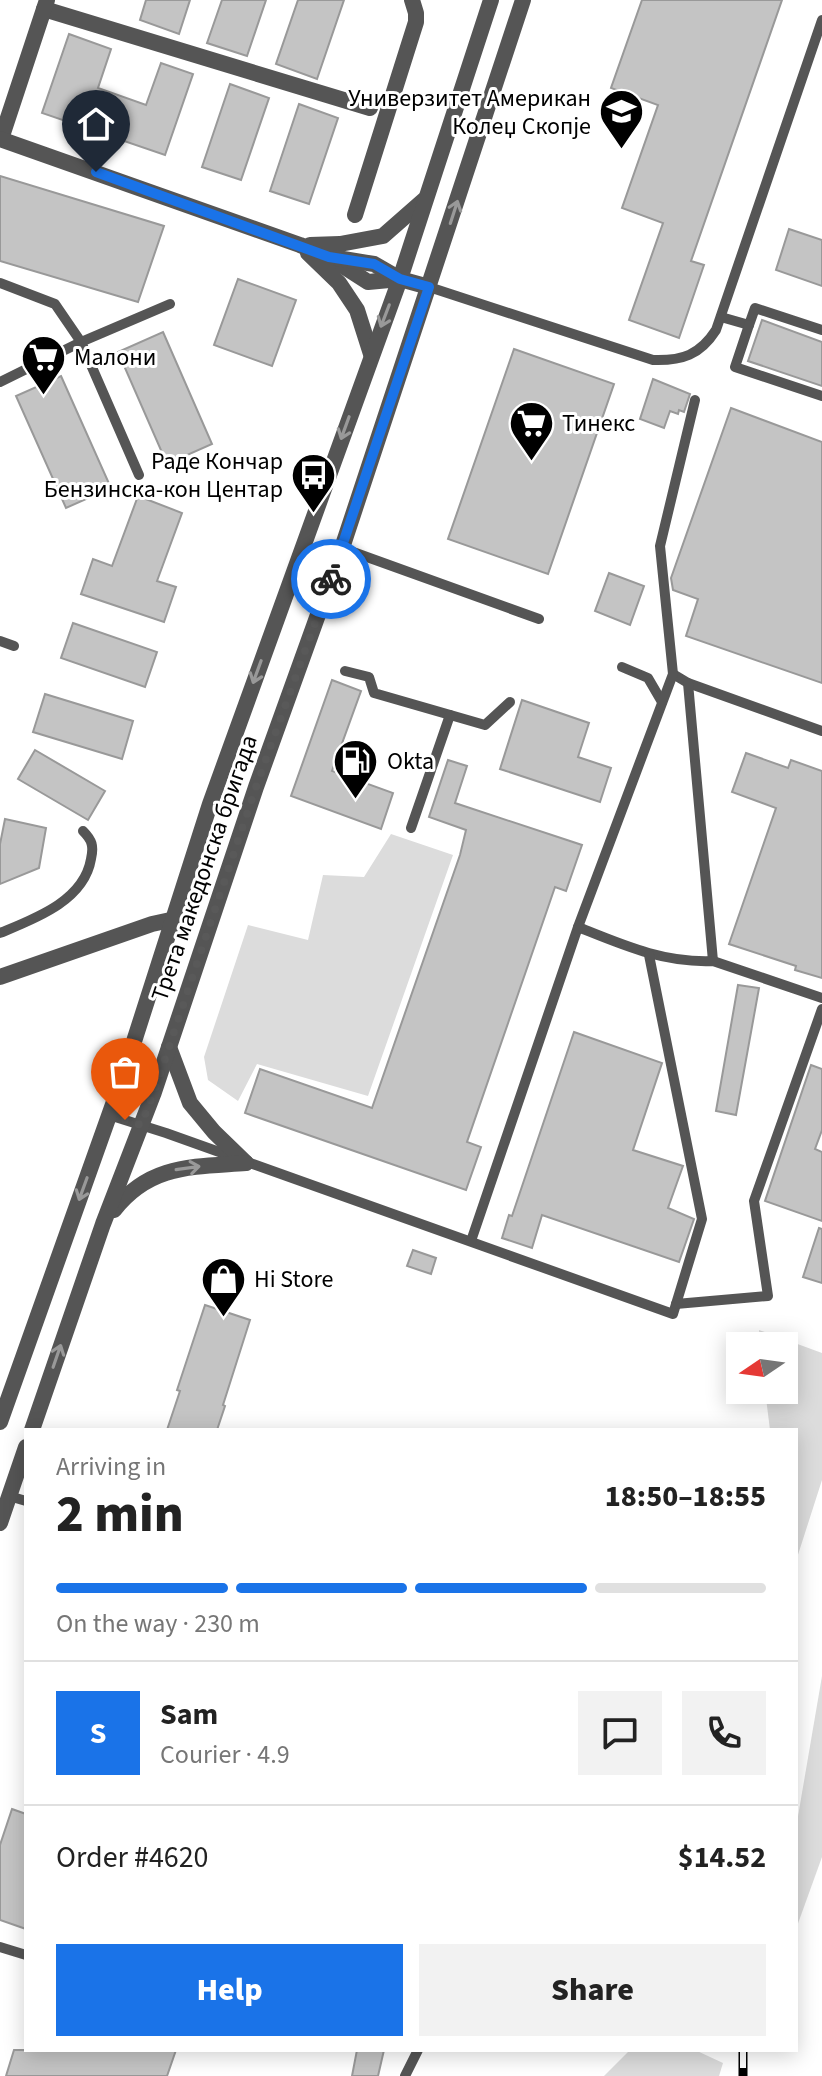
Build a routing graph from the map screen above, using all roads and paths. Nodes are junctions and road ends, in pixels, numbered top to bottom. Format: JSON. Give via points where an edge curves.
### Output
{"nodes":[{"id":1,"x":412,"y":0,"type":"edge"},
{"id":2,"x":491,"y":0,"type":"edge"},
{"id":3,"x":523,"y":0,"type":"edge"},
{"id":4,"x":46,"y":4,"type":"edge"},
{"id":5,"x":822,"y":20,"type":"edge"},
{"id":6,"x":370,"y":108,"type":"dead end"},
{"id":7,"x":0,"y":139,"type":"edge"},
{"id":8,"x":428,"y":196,"type":"junction"},
{"id":9,"x":355,"y":215,"type":"dead end"},
{"id":10,"x":300,"y":245,"type":"junction"},
{"id":11,"x":400,"y":279,"type":"junction"},
{"id":12,"x":0,"y":283,"type":"edge"},
{"id":13,"x":429,"y":287,"type":"junction"},
{"id":14,"x":170,"y":304,"type":"dead end"},
{"id":15,"x":721,"y":317,"type":"junction"},
{"id":16,"x":749,"y":325,"type":"junction"},
{"id":17,"x":822,"y":330,"type":"edge"},
{"id":18,"x":81,"y":342,"type":"junction"},
{"id":19,"x":371,"y":354,"type":"junction"},
{"id":20,"x":0,"y":382,"type":"edge"},
{"id":21,"x":822,"y":396,"type":"edge"},
{"id":22,"x":695,"y":400,"type":"dead end"},
{"id":23,"x":139,"y":475,"type":"dead end"},
{"id":24,"x":342,"y":548,"type":"junction"},
{"id":25,"x":539,"y":619,"type":"dead end"},
{"id":26,"x":0,"y":641,"type":"edge"},
{"id":27,"x":14,"y":646,"type":"dead end"},
{"id":28,"x":622,"y":667,"type":"dead end"},
{"id":29,"x":345,"y":671,"type":"dead end"},
{"id":30,"x":673,"y":674,"type":"junction"},
{"id":31,"x":688,"y":683,"type":"junction"},
{"id":32,"x":510,"y":702,"type":"dead end"},
{"id":33,"x":662,"y":702,"type":"junction"},
{"id":34,"x":450,"y":715,"type":"junction"},
{"id":35,"x":822,"y":731,"type":"edge"},
{"id":36,"x":411,"y":828,"type":"dead end"},
{"id":37,"x":83,"y":831,"type":"dead end"},
{"id":38,"x":175,"y":919,"type":"junction"},
{"id":39,"x":578,"y":927,"type":"junction"},
{"id":40,"x":0,"y":933,"type":"edge"},
{"id":41,"x":649,"y":955,"type":"junction"},
{"id":42,"x":713,"y":961,"type":"junction"},
{"id":43,"x":1,"y":974,"type":"edge"},
{"id":44,"x":822,"y":998,"type":"edge"},
{"id":45,"x":822,"y":1009,"type":"edge"},
{"id":46,"x":169,"y":1047,"type":"junction"},
{"id":47,"x":109,"y":1115,"type":"junction"},
{"id":48,"x":141,"y":1125,"type":"junction"},
{"id":49,"x":246,"y":1163,"type":"junction"},
{"id":50,"x":103,"y":1224,"type":"junction"},
{"id":51,"x":471,"y":1241,"type":"junction"},
{"id":52,"x":676,"y":1304,"type":"junction"},
{"id":53,"x":0,"y":1422,"type":"edge"},
{"id":54,"x":33,"y":1428,"type":"edge"},
{"id":55,"x":24,"y":1453,"type":"edge"},
{"id":56,"x":9,"y":1496,"type":"junction"},
{"id":57,"x":24,"y":1500,"type":"edge"},
{"id":58,"x":0,"y":1523,"type":"edge"},
{"id":59,"x":0,"y":1947,"type":"edge"},
{"id":60,"x":24,"y":1954,"type":"edge"},
{"id":61,"x":417,"y":2052,"type":"edge"},
{"id":62,"x":405,"y":2076,"type":"edge"}],
"edges":[{"from":1,"to":9,"type":"street","via":[[416,22]]},
{"from":2,"to":8,"type":"street","name":"Трета македонска бригада"},
{"from":13,"to":3,"type":"street","name":"Трета македонска бригада","one_way":true},
{"from":4,"to":6,"type":"street"},
{"from":4,"to":7,"type":"street"},
{"from":5,"to":15,"type":"lane"},
{"from":7,"to":10,"type":"street"},
{"from":8,"to":10,"type":"street","via":[[383,236]]},
{"from":8,"to":11,"type":"street","name":"Трета македонска бригада"},
{"from":10,"to":11,"type":"street","via":[[329,257],[374,264]]},
{"from":10,"to":19,"type":"street","via":[[339,283],[357,310]]},
{"from":11,"to":13,"type":"street"},
{"from":11,"to":19,"type":"street","name":"Трета македонска бригада","one_way":true},
{"from":12,"to":18,"type":"lane","via":[[55,304]]},
{"from":13,"to":15,"type":"lane","via":[[653,360],[672,361],[698,351]]},
{"from":13,"to":24,"type":"street","name":"Трета македонска бригада"},
{"from":14,"to":18,"type":"lane"},
{"from":15,"to":16,"type":"lane"},
{"from":16,"to":17,"type":"lane","via":[[755,308]]},
{"from":16,"to":21,"type":"lane","via":[[735,367]]},
{"from":18,"to":20,"type":"lane"},
{"from":18,"to":23,"type":"lane"},
{"from":19,"to":38,"type":"street","name":"Трета македонска бригада","one_way":true,"via":[[210,804]]},
{"from":22,"to":30,"type":"lane","via":[[660,546]]},
{"from":24,"to":25,"type":"lane"},
{"from":24,"to":46,"type":"street","name":"Трета македонска бригада"},
{"from":26,"to":27,"type":"lane"},
{"from":28,"to":33,"type":"lane","via":[[648,678]]},
{"from":29,"to":34,"type":"lane","via":[[369,677],[374,693]]},
{"from":30,"to":31,"type":"lane"},
{"from":30,"to":33,"type":"lane"},
{"from":31,"to":35,"type":"lane"},
{"from":31,"to":42,"type":"lane"},
{"from":32,"to":34,"type":"lane","via":[[485,725]]},
{"from":33,"to":39,"type":"lane"},
{"from":34,"to":36,"type":"lane"},
{"from":37,"to":40,"type":"lane","via":[[92,840],[93,851],[81,883],[66,900]]},
{"from":38,"to":43,"type":"street"},
{"from":38,"to":47,"type":"street","name":"Трета македонска бригада"},
{"from":39,"to":41,"type":"lane"},
{"from":39,"to":51,"type":"lane"},
{"from":41,"to":42,"type":"lane"},
{"from":41,"to":52,"type":"lane","via":[[702,1219]]},
{"from":42,"to":44,"type":"lane"},
{"from":45,"to":52,"type":"lane","via":[[754,1201],[768,1296]]},
{"from":46,"to":48,"type":"street","name":"Трета македонска бригада"},
{"from":46,"to":49,"type":"street","via":[[190,1103]]},
{"from":47,"to":48,"type":"lane"},
{"from":47,"to":53,"type":"street","name":"Трета македонска бригада","one_way":true},
{"from":48,"to":49,"type":"lane"},
{"from":48,"to":50,"type":"street","name":"Трета македонска бригада"},
{"from":50,"to":49,"type":"street","one_way":true,"via":[[152,1177]]},
{"from":49,"to":51,"type":"lane"},
{"from":54,"to":50,"type":"street","name":"Трета македонска бригада","one_way":true},
{"from":51,"to":52,"type":"lane","via":[[673,1314]]},
{"from":55,"to":56,"type":"street"},
{"from":56,"to":57,"type":"lane"},
{"from":56,"to":58,"type":"street"},
{"from":59,"to":60,"type":"lane"},
{"from":61,"to":62,"type":"lane"}]}
